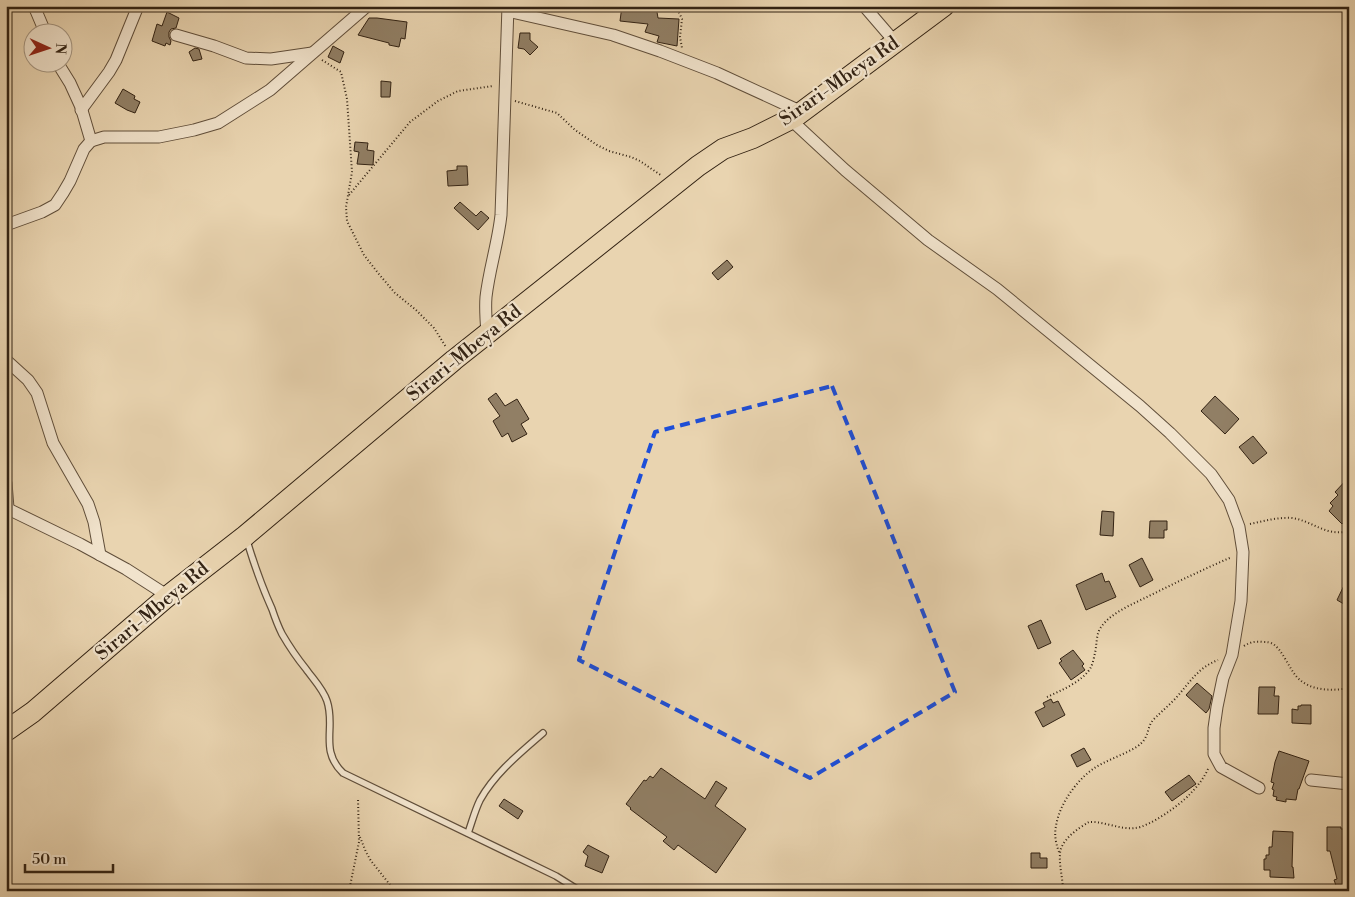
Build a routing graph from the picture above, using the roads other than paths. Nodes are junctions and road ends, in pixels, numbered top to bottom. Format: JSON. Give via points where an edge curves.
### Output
{"nodes":[{"id":1,"x":34,"y":6,"type":"edge"},
{"id":2,"x":138,"y":6,"type":"edge"},
{"id":3,"x":367,"y":6,"type":"edge"},
{"id":4,"x":864,"y":6,"type":"edge"},
{"id":5,"x":944,"y":6,"type":"edge"},
{"id":6,"x":508,"y":8,"type":"edge"},
{"id":7,"x":41,"y":22,"type":"edge"},
{"id":8,"x":176,"y":35,"type":"dead end"},
{"id":9,"x":895,"y":42,"type":"junction"},
{"id":10,"x":312,"y":53,"type":"junction"},
{"id":11,"x":63,"y":72,"type":"edge"},
{"id":12,"x":82,"y":110,"type":"junction"},
{"id":13,"x":796,"y":116,"type":"junction"},
{"id":14,"x":91,"y":141,"type":"junction"},
{"id":15,"x":6,"y":225,"type":"edge"},
{"id":16,"x":487,"y":333,"type":"junction"},
{"id":17,"x":6,"y":360,"type":"edge"},
{"id":18,"x":6,"y":483,"type":"edge"},
{"id":19,"x":7,"y":508,"type":"edge"},
{"id":20,"x":245,"y":536,"type":"junction"},
{"id":21,"x":100,"y":555,"type":"junction"},
{"id":22,"x":168,"y":596,"type":"junction"},
{"id":23,"x":6,"y":731,"type":"edge"},
{"id":24,"x":543,"y":733,"type":"dead end"},
{"id":25,"x":1310,"y":780,"type":"dead end"},
{"id":26,"x":1349,"y":784,"type":"edge"},
{"id":27,"x":1259,"y":788,"type":"dead end"},
{"id":28,"x":468,"y":833,"type":"junction"},
{"id":29,"x":6,"y":888,"type":"edge"},
{"id":30,"x":22,"y":891,"type":"edge"},
{"id":31,"x":580,"y":891,"type":"edge"}],
"edges":[{"from":1,"to":7,"type":"street"},
{"from":2,"to":12,"type":"street","via":[[116,60]]},
{"from":3,"to":10,"type":"street"},
{"from":4,"to":9,"type":"street"},
{"from":5,"to":9,"type":"highway","name":"Sirari-Mbeya Rd"},
{"from":6,"to":13,"type":"street","via":[[613,35],[718,73]]},
{"from":6,"to":16,"type":"street","via":[[501,215],[486,297]]},
{"from":8,"to":10,"type":"street","via":[[246,58],[271,59]]},
{"from":9,"to":13,"type":"highway","name":"Sirari-Mbeya Rd"},
{"from":10,"to":14,"type":"street","via":[[270,90],[218,122],[159,137],[104,137]]},
{"from":11,"to":12,"type":"street"},
{"from":12,"to":14,"type":"street"},
{"from":13,"to":16,"type":"highway","name":"Sirari-Mbeya Rd","via":[[723,149],[698,166]]},
{"from":13,"to":27,"type":"street","via":[[845,170],[928,240],[997,289],[1140,406],[1211,474],[1229,500],[1244,552],[1241,601],[1232,655],[1217,706],[1215,756],[1221,767]]},
{"from":14,"to":15,"type":"street","via":[[55,205]]},
{"from":16,"to":20,"type":"highway","name":"Sirari-Mbeya Rd"},
{"from":17,"to":21,"type":"street","via":[[37,393],[53,443],[88,504]]},
{"from":18,"to":19,"type":"street"},
{"from":19,"to":21,"type":"street"},
{"from":20,"to":22,"type":"highway","name":"Sirari-Mbeya Rd"},
{"from":20,"to":28,"type":"lane","via":[[281,633],[327,699],[329,743],[336,766],[343,773]]},
{"from":21,"to":22,"type":"street"},
{"from":22,"to":23,"type":"highway","name":"Sirari-Mbeya Rd"},
{"from":24,"to":28,"type":"lane","via":[[487,788]]},
{"from":25,"to":26,"type":"street"},
{"from":28,"to":31,"type":"lane"},
{"from":29,"to":30,"type":"lane"}]}
